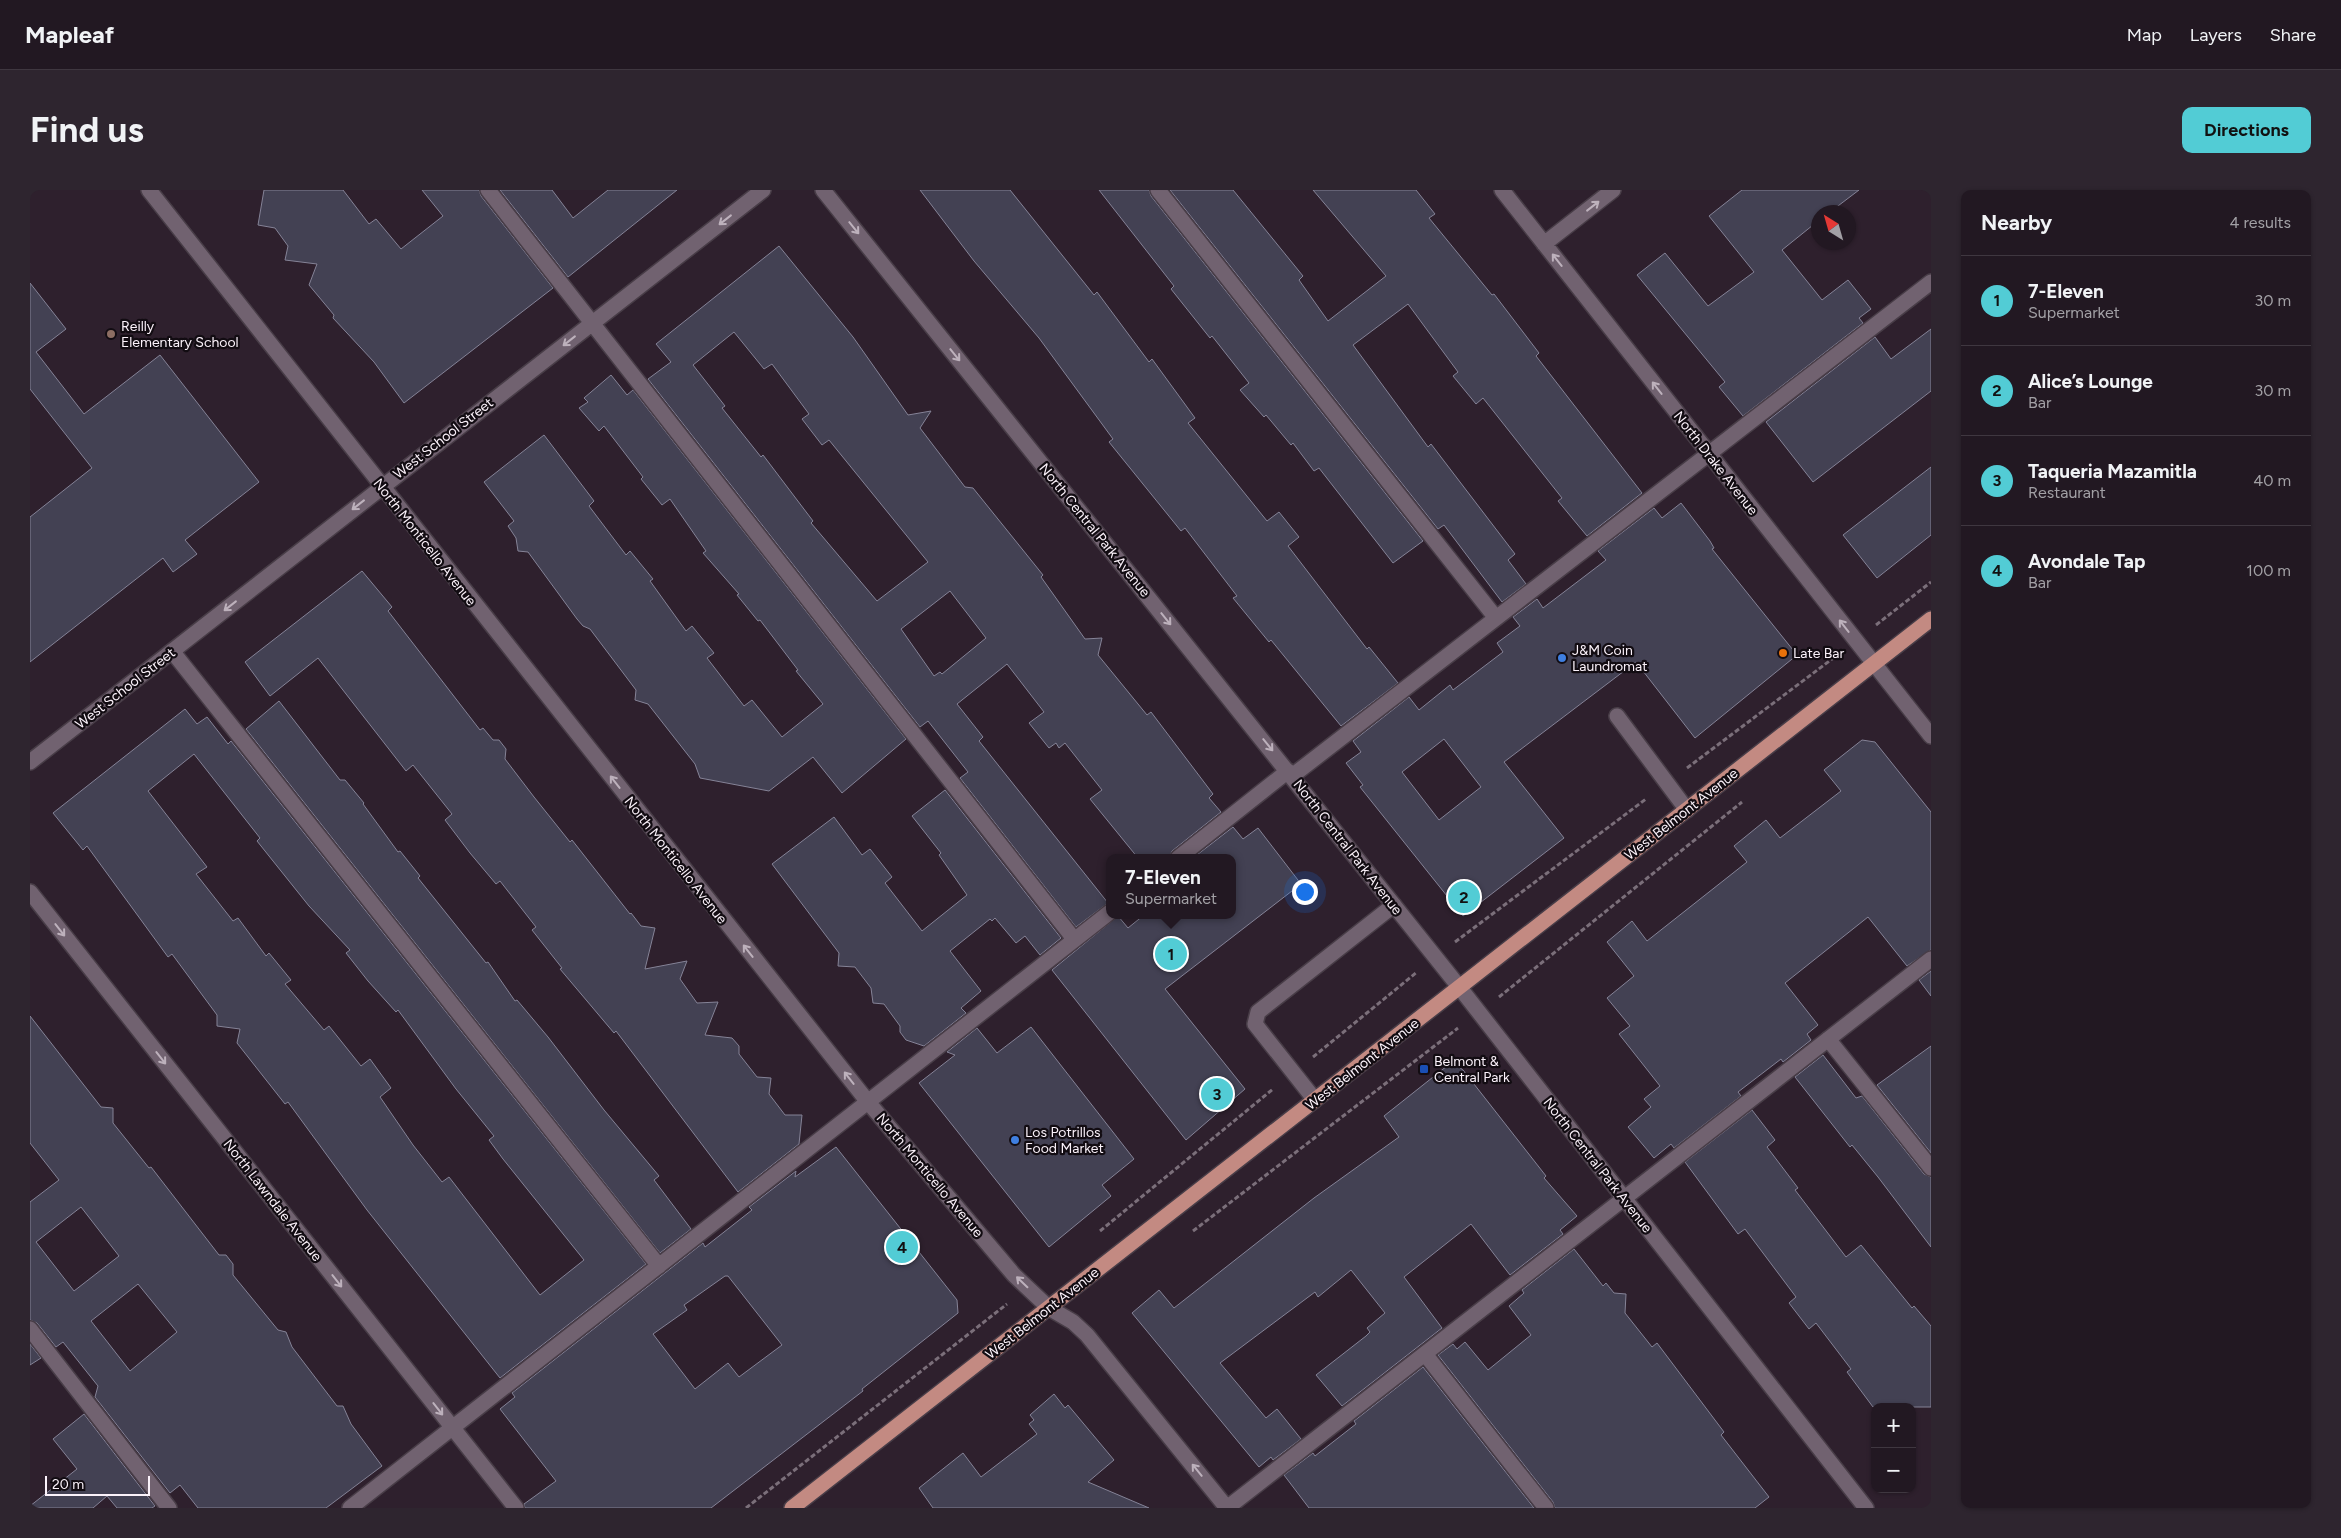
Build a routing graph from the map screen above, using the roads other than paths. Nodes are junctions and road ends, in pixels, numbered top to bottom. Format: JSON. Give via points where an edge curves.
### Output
{"nodes":[{"id":1,"x":149,"y":190,"type":"edge"},
{"id":2,"x":488,"y":190,"type":"edge"},
{"id":3,"x":763,"y":190,"type":"edge"},
{"id":4,"x":823,"y":190,"type":"edge"},
{"id":5,"x":1158,"y":190,"type":"edge"},
{"id":6,"x":1502,"y":190,"type":"edge"},
{"id":7,"x":1613,"y":190,"type":"edge"},
{"id":8,"x":1544,"y":244,"type":"junction"},
{"id":9,"x":1931,"y":282,"type":"edge"},
{"id":10,"x":593,"y":322,"type":"junction"},
{"id":11,"x":1709,"y":453,"type":"junction"},
{"id":12,"x":381,"y":487,"type":"junction"},
{"id":13,"x":1496,"y":618,"type":"junction"},
{"id":14,"x":1931,"y":619,"type":"edge"},
{"id":15,"x":172,"y":650,"type":"junction"},
{"id":16,"x":1874,"y":664,"type":"junction"},
{"id":17,"x":1617,"y":716,"type":"dead end"},
{"id":18,"x":1931,"y":736,"type":"edge"},
{"id":19,"x":30,"y":762,"type":"edge"},
{"id":20,"x":1290,"y":774,"type":"junction"},
{"id":21,"x":1687,"y":810,"type":"junction"},
{"id":22,"x":1183,"y":854,"type":"edge"},
{"id":23,"x":30,"y":892,"type":"edge"},
{"id":24,"x":1394,"y":906,"type":"junction"},
{"id":25,"x":1106,"y":915,"type":"edge"},
{"id":26,"x":1074,"y":940,"type":"junction"},
{"id":27,"x":1931,"y":959,"type":"edge"},
{"id":28,"x":1460,"y":988,"type":"junction"},
{"id":29,"x":1828,"y":1039,"type":"junction"},
{"id":30,"x":1315,"y":1100,"type":"junction"},
{"id":31,"x":868,"y":1102,"type":"junction"},
{"id":32,"x":1931,"y":1168,"type":"edge"},
{"id":33,"x":1624,"y":1198,"type":"junction"},
{"id":34,"x":659,"y":1266,"type":"junction"},
{"id":35,"x":1049,"y":1308,"type":"junction"},
{"id":36,"x":30,"y":1329,"type":"edge"},
{"id":37,"x":1425,"y":1354,"type":"junction"},
{"id":38,"x":452,"y":1428,"type":"junction"},
{"id":39,"x":169,"y":1508,"type":"edge"},
{"id":40,"x":350,"y":1508,"type":"edge"},
{"id":41,"x":516,"y":1508,"type":"edge"},
{"id":42,"x":792,"y":1508,"type":"edge"},
{"id":43,"x":1227,"y":1508,"type":"edge"},
{"id":44,"x":1546,"y":1508,"type":"edge"},
{"id":45,"x":1866,"y":1508,"type":"edge"}],
"edges":[{"from":1,"to":12,"type":"street","name":"North Monticello Avenue"},
{"from":2,"to":10,"type":"street"},
{"from":3,"to":10,"type":"street","name":"West School Street","one_way":true},
{"from":4,"to":20,"type":"street","name":"North Central Park Avenue","one_way":true},
{"from":5,"to":13,"type":"street"},
{"from":6,"to":8,"type":"street","name":"North Drake Avenue"},
{"from":8,"to":7,"type":"street","one_way":true},
{"from":11,"to":8,"type":"street","name":"North Drake Avenue","one_way":true},
{"from":9,"to":11,"type":"street"},
{"from":10,"to":12,"type":"street","name":"West School Street","one_way":true},
{"from":10,"to":26,"type":"street"},
{"from":11,"to":13,"type":"street"},
{"from":16,"to":11,"type":"street","name":"North Drake Avenue","one_way":true},
{"from":12,"to":15,"type":"street","name":"West School Street","one_way":true},
{"from":31,"to":12,"type":"street","name":"North Monticello Avenue","one_way":true},
{"from":13,"to":20,"type":"street"},
{"from":14,"to":16,"type":"main road","name":"West Belmont Avenue"},
{"from":15,"to":19,"type":"street","name":"West School Street"},
{"from":15,"to":34,"type":"street"},
{"from":16,"to":18,"type":"street","name":"North Drake Avenue"},
{"from":16,"to":21,"type":"main road","name":"West Belmont Avenue"},
{"from":17,"to":21,"type":"street"},
{"from":20,"to":22,"type":"street"},
{"from":20,"to":24,"type":"street","name":"North Central Park Avenue"},
{"from":21,"to":28,"type":"main road","name":"West Belmont Avenue"},
{"from":23,"to":38,"type":"street","name":"North Lawndale Avenue","one_way":true},
{"from":24,"to":28,"type":"street","name":"North Central Park Avenue"},
{"from":24,"to":30,"type":"street","via":[[1258,1012],[1256,1024]]},
{"from":25,"to":26,"type":"street"},
{"from":26,"to":31,"type":"street"},
{"from":27,"to":29,"type":"street"},
{"from":28,"to":30,"type":"main road","name":"West Belmont Avenue"},
{"from":28,"to":33,"type":"street","name":"North Central Park Avenue"},
{"from":29,"to":32,"type":"street"},
{"from":29,"to":33,"type":"street"},
{"from":30,"to":35,"type":"main road","name":"West Belmont Avenue"},
{"from":31,"to":34,"type":"street"},
{"from":35,"to":31,"type":"street","name":"North Monticello Avenue","one_way":true,"via":[[1014,1274]]},
{"from":33,"to":37,"type":"street"},
{"from":33,"to":45,"type":"street","name":"North Central Park Avenue"},
{"from":34,"to":38,"type":"street"},
{"from":35,"to":42,"type":"main road","name":"West Belmont Avenue"},
{"from":43,"to":35,"type":"street","name":"North Monticello Avenue","one_way":true,"via":[[1087,1335]]},
{"from":36,"to":39,"type":"street"},
{"from":37,"to":43,"type":"street"},
{"from":37,"to":44,"type":"street"},
{"from":38,"to":40,"type":"street"},
{"from":38,"to":41,"type":"street","name":"North Lawndale Avenue"}]}
